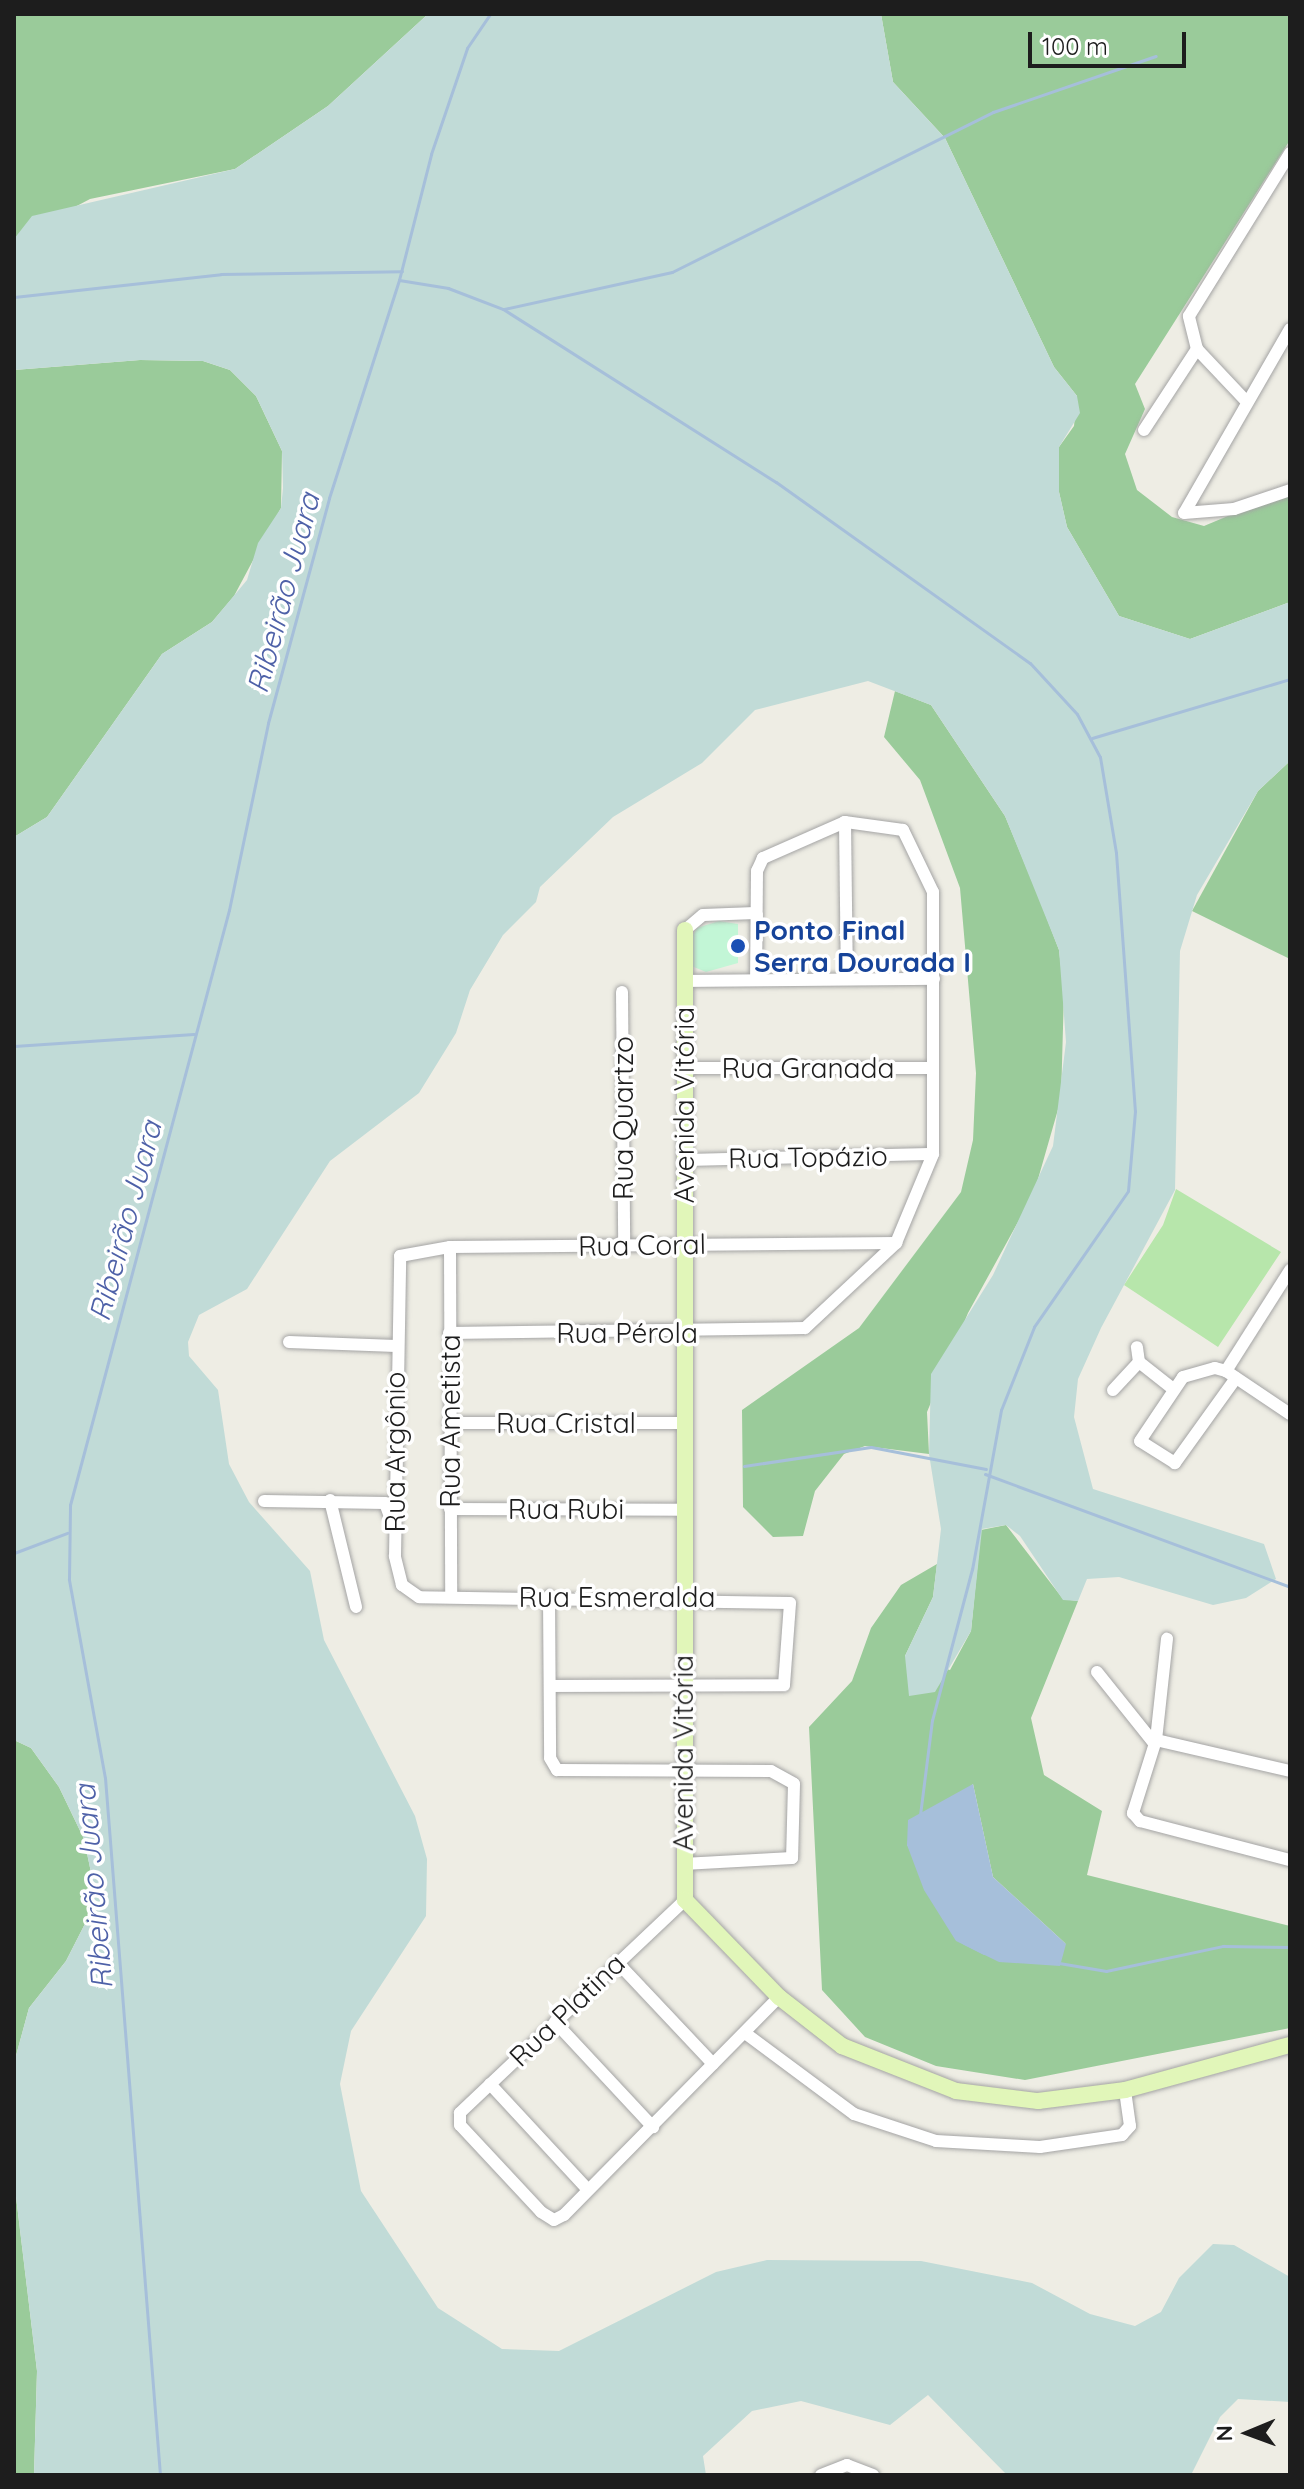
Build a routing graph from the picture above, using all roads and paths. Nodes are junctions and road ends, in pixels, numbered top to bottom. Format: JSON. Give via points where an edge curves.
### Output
{"nodes":[{"id":1,"x":1290,"y":153,"type":"edge"},
{"id":2,"x":1290,"y":329,"type":"edge"},
{"id":3,"x":1197,"y":349,"type":"junction"},
{"id":4,"x":1246,"y":401,"type":"junction"},
{"id":5,"x":1144,"y":430,"type":"dead end"},
{"id":6,"x":1290,"y":490,"type":"edge"},
{"id":7,"x":845,"y":822,"type":"junction"},
{"id":8,"x":755,"y":913,"type":"junction"},
{"id":9,"x":685,"y":930,"type":"joint"},
{"id":10,"x":756,"y":979,"type":"junction"},
{"id":11,"x":847,"y":979,"type":"junction"},
{"id":12,"x":934,"y":979,"type":"junction"},
{"id":13,"x":685,"y":981,"type":"junction"},
{"id":14,"x":622,"y":992,"type":"dead end"},
{"id":15,"x":684,"y":1068,"type":"junction"},
{"id":16,"x":932,"y":1068,"type":"junction"},
{"id":17,"x":933,"y":1154,"type":"junction"},
{"id":18,"x":683,"y":1160,"type":"junction"},
{"id":19,"x":896,"y":1243,"type":"junction"},
{"id":20,"x":624,"y":1245,"type":"junction"},
{"id":21,"x":683,"y":1245,"type":"junction"},
{"id":22,"x":450,"y":1247,"type":"junction"},
{"id":23,"x":396,"y":1265,"type":"joint"},
{"id":24,"x":1290,"y":1270,"type":"edge"},
{"id":25,"x":449,"y":1333,"type":"junction"},
{"id":26,"x":684,"y":1333,"type":"junction"},
{"id":27,"x":289,"y":1342,"type":"dead end"},
{"id":28,"x":396,"y":1346,"type":"junction"},
{"id":29,"x":1137,"y":1347,"type":"dead end"},
{"id":30,"x":1139,"y":1362,"type":"junction"},
{"id":31,"x":1231,"y":1374,"type":"junction"},
{"id":32,"x":1172,"y":1388,"type":"junction"},
{"id":33,"x":1113,"y":1390,"type":"dead end"},
{"id":34,"x":1288,"y":1414,"type":"edge"},
{"id":35,"x":449,"y":1423,"type":"junction"},
{"id":36,"x":683,"y":1423,"type":"junction"},
{"id":37,"x":330,"y":1500,"type":"junction"},
{"id":38,"x":264,"y":1501,"type":"dead end"},
{"id":39,"x":450,"y":1509,"type":"junction"},
{"id":40,"x":682,"y":1510,"type":"junction"},
{"id":41,"x":395,"y":1556,"type":"junction"},
{"id":42,"x":451,"y":1596,"type":"junction"},
{"id":43,"x":549,"y":1596,"type":"junction"},
{"id":44,"x":683,"y":1598,"type":"junction"},
{"id":45,"x":356,"y":1607,"type":"dead end"},
{"id":46,"x":1167,"y":1639,"type":"dead end"},
{"id":47,"x":1097,"y":1672,"type":"dead end"},
{"id":48,"x":682,"y":1684,"type":"junction"},
{"id":49,"x":550,"y":1686,"type":"junction"},
{"id":50,"x":1156,"y":1741,"type":"junction"},
{"id":51,"x":1290,"y":1771,"type":"edge"},
{"id":52,"x":682,"y":1772,"type":"junction"},
{"id":53,"x":1290,"y":1860,"type":"edge"},
{"id":54,"x":683,"y":1864,"type":"junction"},
{"id":55,"x":685,"y":1900,"type":"junction"},
{"id":56,"x":617,"y":1962,"type":"junction"},
{"id":57,"x":779,"y":1997,"type":"junction"},
{"id":58,"x":555,"y":2022,"type":"junction"},
{"id":59,"x":745,"y":2033,"type":"junction"},
{"id":60,"x":1289,"y":2046,"type":"edge"},
{"id":61,"x":713,"y":2064,"type":"junction"},
{"id":62,"x":490,"y":2084,"type":"junction"},
{"id":63,"x":1125,"y":2090,"type":"junction"},
{"id":64,"x":653,"y":2127,"type":"junction"},
{"id":65,"x":588,"y":2190,"type":"junction"},
{"id":66,"x":870,"y":2474,"type":"edge"},
{"id":67,"x":821,"y":2475,"type":"edge"}],
"edges":[{"from":1,"to":3,"type":"street","via":[[1191,311]]},
{"from":2,"to":4,"type":"street"},
{"from":3,"to":4,"type":"street"},
{"from":3,"to":5,"type":"street"},
{"from":4,"to":6,"type":"street","via":[[1184,513],[1234,509]]},
{"from":7,"to":8,"type":"street","via":[[759,864]]},
{"from":7,"to":11,"type":"street"},
{"from":7,"to":12,"type":"street","via":[[897,825],[923,863],[933,892]]},
{"from":8,"to":9,"type":"street","via":[[703,915]]},
{"from":8,"to":10,"type":"street"},
{"from":9,"to":13,"type":"street","name":"Avenida Vitória"},
{"from":10,"to":11,"type":"street"},
{"from":10,"to":13,"type":"street"},
{"from":11,"to":12,"type":"street"},
{"from":12,"to":16,"type":"street"},
{"from":13,"to":15,"type":"street","name":"Avenida Vitória"},
{"from":14,"to":20,"type":"street","name":"Rua Quartzo"},
{"from":15,"to":16,"type":"street","name":"Rua Granada"},
{"from":15,"to":18,"type":"street","name":"Avenida Vitória"},
{"from":16,"to":17,"type":"street"},
{"from":17,"to":18,"type":"street","name":"Rua Topázio"},
{"from":17,"to":19,"type":"street"},
{"from":18,"to":21,"type":"street","name":"Avenida Vitória"},
{"from":19,"to":21,"type":"street","name":"Rua Coral"},
{"from":19,"to":26,"type":"street","name":"Rua Pérola","via":[[805,1328]]},
{"from":20,"to":21,"type":"street","name":"Rua Coral"},
{"from":20,"to":22,"type":"street","name":"Rua Coral"},
{"from":21,"to":26,"type":"street","name":"Avenida Vitória"},
{"from":22,"to":23,"type":"street","name":"Rua Coral","via":[[408,1249]]},
{"from":22,"to":25,"type":"street","name":"Rua Ametista"},
{"from":23,"to":28,"type":"street","name":"Rua Argônio"},
{"from":24,"to":31,"type":"street"},
{"from":25,"to":26,"type":"street","name":"Rua Pérola"},
{"from":25,"to":35,"type":"street","name":"Rua Ametista"},
{"from":26,"to":36,"type":"street","name":"Avenida Vitória"},
{"from":27,"to":28,"type":"street"},
{"from":28,"to":41,"type":"street","name":"Rua Argônio"},
{"from":29,"to":30,"type":"street"},
{"from":30,"to":32,"type":"street"},
{"from":30,"to":33,"type":"street"},
{"from":31,"to":32,"type":"street","via":[[1183,1377]]},
{"from":31,"to":32,"type":"street","via":[[1168,1465],[1140,1437]]},
{"from":31,"to":34,"type":"street"},
{"from":35,"to":36,"type":"street","name":"Rua Cristal"},
{"from":35,"to":39,"type":"street","name":"Rua Ametista"},
{"from":36,"to":40,"type":"street","name":"Avenida Vitória"},
{"from":37,"to":38,"type":"street"},
{"from":37,"to":41,"type":"street","via":[[387,1503]]},
{"from":37,"to":45,"type":"street"},
{"from":39,"to":40,"type":"street","name":"Rua Rubi"},
{"from":39,"to":42,"type":"street","name":"Rua Ametista"},
{"from":40,"to":44,"type":"street","name":"Avenida Vitória"},
{"from":41,"to":42,"type":"street","name":"Rua Argônio","via":[[402,1585],[419,1597]]},
{"from":42,"to":43,"type":"street","name":"Rua Esmeralda"},
{"from":43,"to":44,"type":"street","name":"Rua Esmeralda"},
{"from":43,"to":49,"type":"street"},
{"from":44,"to":48,"type":"street","name":"Avenida Vitória"},
{"from":44,"to":48,"type":"street","name":"Rua Esmeralda","via":[[783,1598],[790,1607],[784,1685]]},
{"from":46,"to":50,"type":"street"},
{"from":47,"to":50,"type":"street"},
{"from":48,"to":49,"type":"street"},
{"from":48,"to":52,"type":"street","name":"Avenida Vitória"},
{"from":49,"to":52,"type":"street","via":[[550,1758],[557,1770]]},
{"from":50,"to":51,"type":"street"},
{"from":50,"to":53,"type":"street","via":[[1134,1818]]},
{"from":52,"to":54,"type":"street","name":"Avenida Vitória"},
{"from":52,"to":54,"type":"street","via":[[781,1772],[795,1796],[794,1855],[785,1862]]},
{"from":54,"to":55,"type":"street","name":"Avenida Vitória"},
{"from":55,"to":56,"type":"street","name":"Rua Platina"},
{"from":55,"to":57,"type":"street"},
{"from":56,"to":58,"type":"street","name":"Rua Platina"},
{"from":56,"to":61,"type":"street"},
{"from":57,"to":59,"type":"street"},
{"from":57,"to":63,"type":"street","via":[[842,2046],[917,2081],[1038,2101]]},
{"from":58,"to":62,"type":"street","name":"Rua Platina"},
{"from":58,"to":64,"type":"street"},
{"from":59,"to":61,"type":"street"},
{"from":59,"to":63,"type":"street","via":[[854,2114],[970,2146],[1055,2147],[1122,2135],[1130,2126]]},
{"from":60,"to":63,"type":"street"},
{"from":61,"to":64,"type":"street"},
{"from":62,"to":65,"type":"street"},
{"from":62,"to":65,"type":"street","name":"Rua Platina","via":[[460,2113],[460,2125],[556,2220]]},
{"from":64,"to":65,"type":"street"},
{"from":66,"to":67,"type":"street","via":[[843,2465]]}]}
